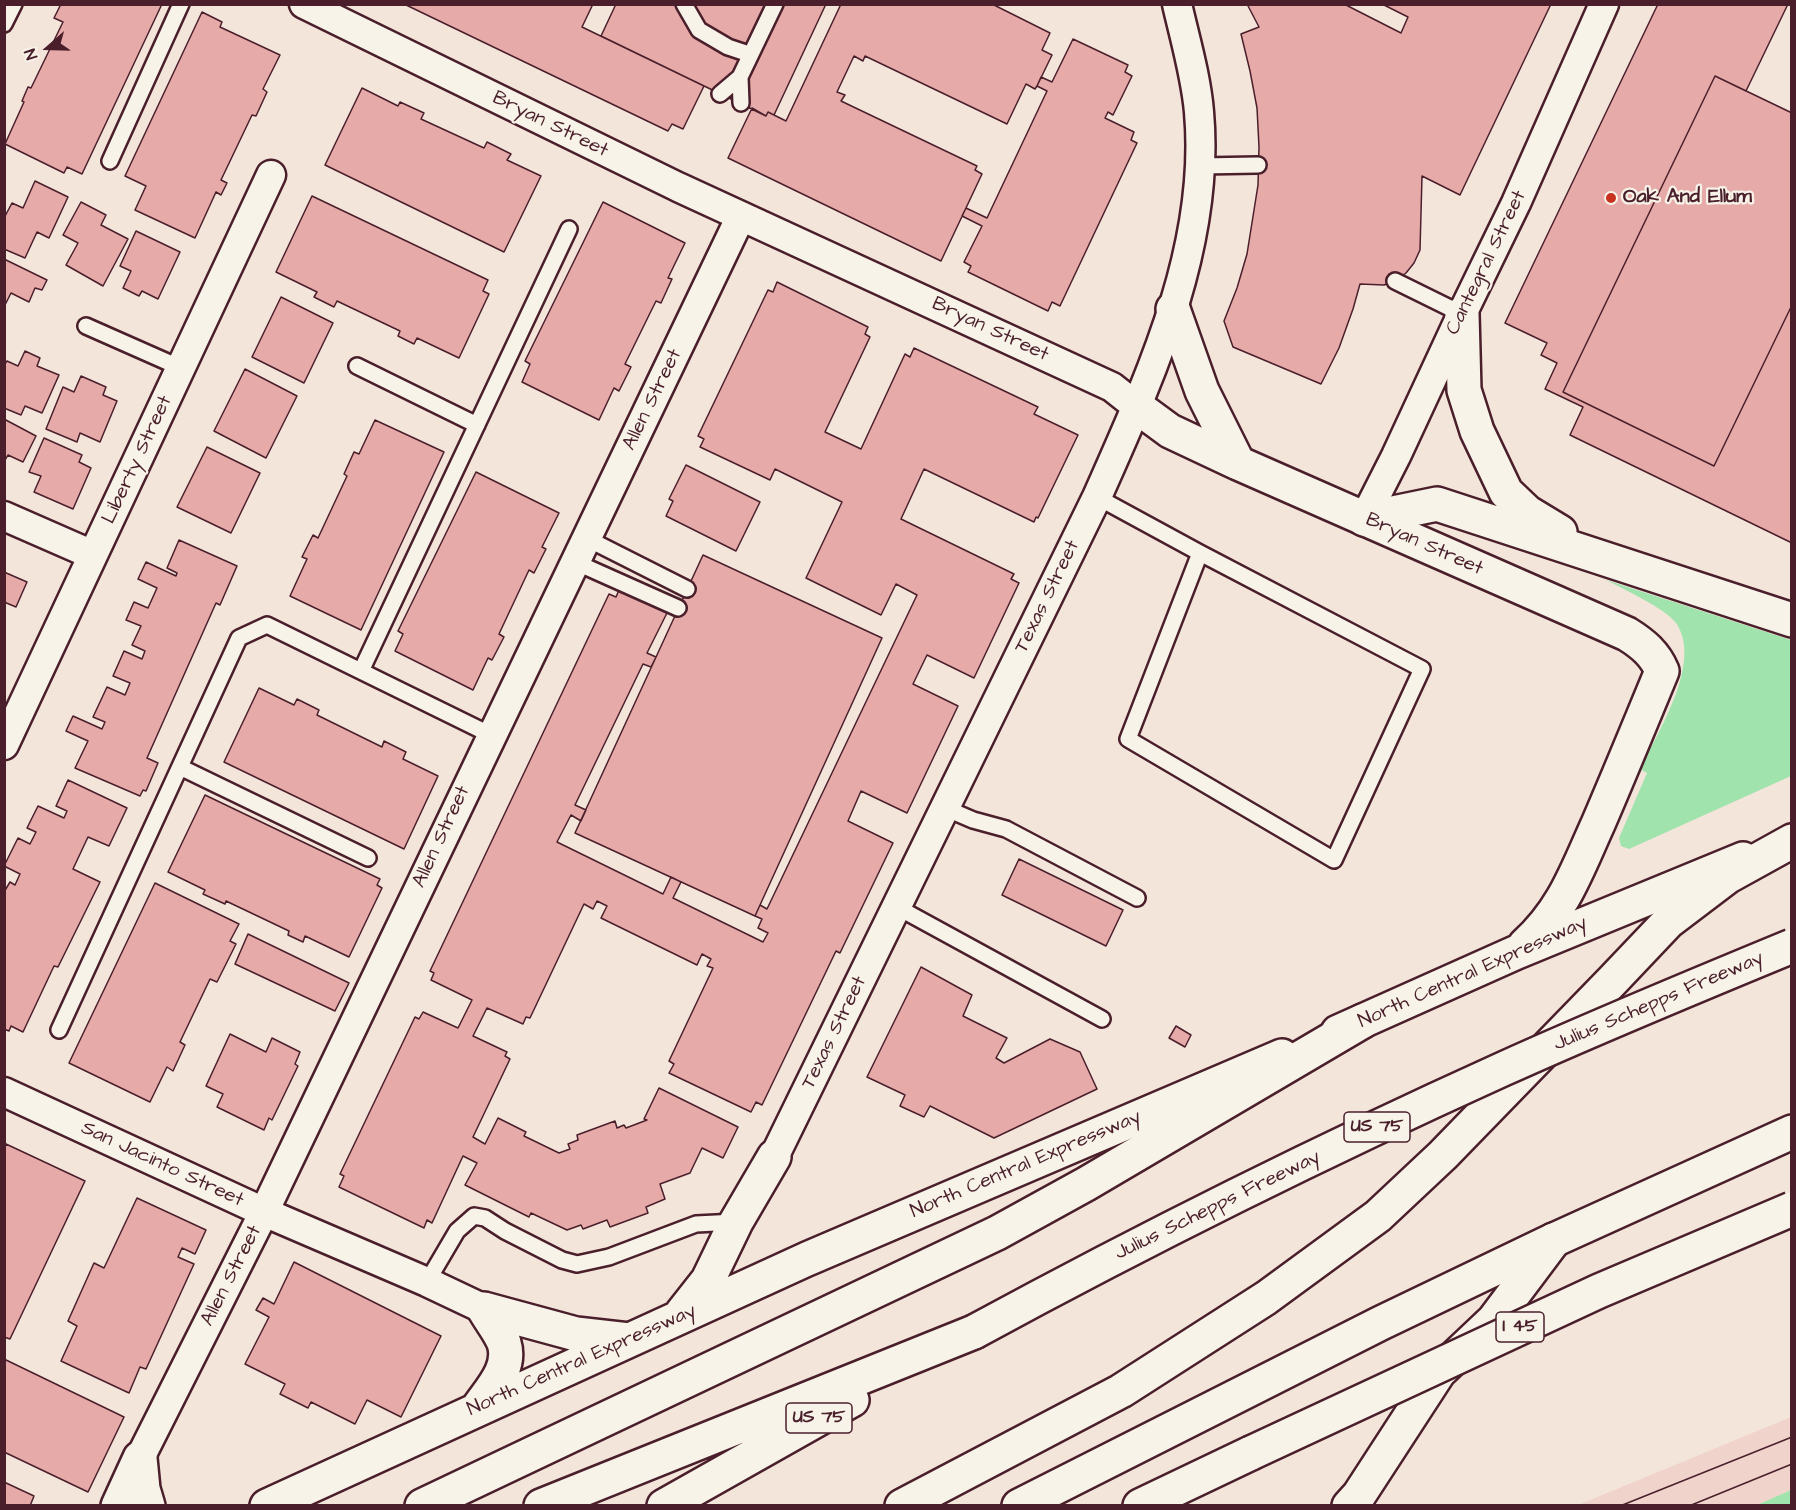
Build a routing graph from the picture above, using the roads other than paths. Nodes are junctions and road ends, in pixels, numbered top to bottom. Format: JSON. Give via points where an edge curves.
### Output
{"nodes":[{"id":1,"x":14,"y":4,"type":"edge"},
{"id":2,"x":181,"y":4,"type":"edge"},
{"id":3,"x":304,"y":4,"type":"edge"},
{"id":4,"x":684,"y":4,"type":"edge"},
{"id":5,"x":775,"y":4,"type":"edge"},
{"id":6,"x":1177,"y":4,"type":"edge"},
{"id":7,"x":1604,"y":4,"type":"edge"},
{"id":8,"x":339,"y":12,"type":"edge"},
{"id":9,"x":4,"y":24,"type":"edge"},
{"id":10,"x":749,"y":54,"type":"junction"},
{"id":11,"x":740,"y":77,"type":"junction"},
{"id":12,"x":720,"y":94,"type":"dead end"},
{"id":13,"x":741,"y":103,"type":"dead end"},
{"id":14,"x":110,"y":161,"type":"dead end"},
{"id":15,"x":1258,"y":165,"type":"dead end"},
{"id":16,"x":1200,"y":166,"type":"junction"},
{"id":17,"x":271,"y":175,"type":"dead end"},
{"id":18,"x":741,"y":216,"type":"junction"},
{"id":19,"x":569,"y":229,"type":"dead end"},
{"id":20,"x":1395,"y":281,"type":"dead end"},
{"id":21,"x":1173,"y":309,"type":"junction"},
{"id":22,"x":1462,"y":314,"type":"junction"},
{"id":23,"x":86,"y":326,"type":"dead end"},
{"id":24,"x":357,"y":366,"type":"dead end"},
{"id":25,"x":181,"y":368,"type":"junction"},
{"id":26,"x":1136,"y":406,"type":"junction"},
{"id":27,"x":477,"y":425,"type":"junction"},
{"id":28,"x":1238,"y":463,"type":"junction"},
{"id":29,"x":1097,"y":497,"type":"junction"},
{"id":30,"x":4,"y":516,"type":"edge"},
{"id":31,"x":1364,"y":519,"type":"junction"},
{"id":32,"x":580,"y":550,"type":"junction"},
{"id":33,"x":1200,"y":554,"type":"junction"},
{"id":34,"x":93,"y":555,"type":"junction"},
{"id":35,"x":1602,"y":558,"type":"junction"},
{"id":36,"x":687,"y":589,"type":"dead end"},
{"id":37,"x":678,"y":608,"type":"dead end"},
{"id":38,"x":1791,"y":620,"type":"edge"},
{"id":39,"x":361,"y":671,"type":"junction"},
{"id":40,"x":491,"y":735,"type":"junction"},
{"id":41,"x":4,"y":745,"type":"edge"},
{"id":42,"x":180,"y":767,"type":"junction"},
{"id":43,"x":945,"y":808,"type":"junction"},
{"id":44,"x":1791,"y":840,"type":"edge"},
{"id":45,"x":368,"y":858,"type":"dead end"},
{"id":46,"x":1137,"y":898,"type":"dead end"},
{"id":47,"x":897,"y":907,"type":"junction"},
{"id":48,"x":1791,"y":946,"type":"edge"},
{"id":49,"x":1517,"y":952,"type":"junction"},
{"id":50,"x":1102,"y":1019,"type":"dead end"},
{"id":51,"x":1363,"y":1021,"type":"junction"},
{"id":52,"x":59,"y":1030,"type":"dead end"},
{"id":53,"x":4,"y":1092,"type":"edge"},
{"id":54,"x":1791,"y":1132,"type":"edge"},
{"id":55,"x":774,"y":1157,"type":"joint"},
{"id":56,"x":1791,"y":1209,"type":"edge"},
{"id":57,"x":264,"y":1212,"type":"junction"},
{"id":58,"x":736,"y":1222,"type":"junction"},
{"id":59,"x":1554,"y":1240,"type":"junction"},
{"id":60,"x":427,"y":1282,"type":"junction"},
{"id":61,"x":484,"y":1309,"type":"junction"},
{"id":62,"x":678,"y":1318,"type":"junction"},
{"id":63,"x":974,"y":1332,"type":"junction"},
{"id":64,"x":628,"y":1340,"type":"junction"},
{"id":65,"x":477,"y":1409,"type":"junction"},
{"id":66,"x":140,"y":1458,"type":"junction"},
{"id":67,"x":118,"y":1506,"type":"edge"},
{"id":68,"x":148,"y":1506,"type":"edge"},
{"id":69,"x":267,"y":1506,"type":"edge"},
{"id":70,"x":422,"y":1506,"type":"edge"},
{"id":71,"x":541,"y":1506,"type":"edge"},
{"id":72,"x":664,"y":1506,"type":"edge"},
{"id":73,"x":902,"y":1506,"type":"edge"},
{"id":74,"x":1019,"y":1506,"type":"edge"},
{"id":75,"x":1140,"y":1506,"type":"edge"},
{"id":76,"x":1349,"y":1506,"type":"edge"}],
"edges":[{"from":1,"to":9,"type":"lane"},
{"from":2,"to":14,"type":"lane"},
{"from":3,"to":8,"type":"street","name":"Bryan Street"},
{"from":4,"to":10,"type":"lane","via":[[699,30]]},
{"from":5,"to":10,"type":"lane"},
{"from":6,"to":16,"type":"street","name":"Texas Street","via":[[1199,111]]},
{"from":7,"to":22,"type":"street","name":"Cantegral Street"},
{"from":8,"to":18,"type":"street","name":"Bryan Street"},
{"from":10,"to":11,"type":"lane"},
{"from":11,"to":12,"type":"lane"},
{"from":11,"to":13,"type":"lane"},
{"from":15,"to":16,"type":"lane"},
{"from":16,"to":21,"type":"street","name":"Texas Street","via":[[1195,219]]},
{"from":17,"to":25,"type":"street","name":"Liberty Street"},
{"from":18,"to":26,"type":"street","name":"Bryan Street","via":[[1112,387]]},
{"from":18,"to":32,"type":"street","name":"Allen Street"},
{"from":19,"to":27,"type":"lane"},
{"from":20,"to":22,"type":"lane"},
{"from":21,"to":26,"type":"street","name":"Texas Street"},
{"from":21,"to":28,"type":"main road","via":[[1202,391]]},
{"from":22,"to":31,"type":"street","name":"Cantegral Street"},
{"from":22,"to":35,"type":"main road","via":[[1464,390],[1477,431],[1506,492],[1527,512]]},
{"from":23,"to":25,"type":"lane"},
{"from":24,"to":27,"type":"lane"},
{"from":25,"to":34,"type":"street","name":"Liberty Street"},
{"from":26,"to":28,"type":"main road","name":"Bryan Street","via":[[1170,431]]},
{"from":26,"to":29,"type":"street","name":"Texas Street"},
{"from":27,"to":39,"type":"lane"},
{"from":28,"to":31,"type":"main road","name":"Bryan Street"},
{"from":29,"to":33,"type":"lane"},
{"from":29,"to":43,"type":"street","name":"Texas Street"},
{"from":30,"to":34,"type":"street"},
{"from":31,"to":35,"type":"main road","via":[[1437,504]]},
{"from":31,"to":49,"type":"main road","name":"Bryan Street","via":[[1627,634],[1647,649],[1662,671],[1565,898],[1542,930]]},
{"from":32,"to":36,"type":"lane"},
{"from":32,"to":37,"type":"lane"},
{"from":32,"to":40,"type":"street","name":"Allen Street"},
{"from":33,"to":33,"type":"lane","via":[[1422,669],[1334,860],[1128,739]]},
{"from":34,"to":41,"type":"street","name":"Liberty Street"},
{"from":35,"to":38,"type":"main road"},
{"from":39,"to":40,"type":"lane"},
{"from":39,"to":42,"type":"lane","via":[[267,625],[239,638]]},
{"from":40,"to":57,"type":"street","name":"Allen Street"},
{"from":42,"to":45,"type":"lane"},
{"from":42,"to":52,"type":"lane"},
{"from":43,"to":46,"type":"lane","via":[[1006,829]]},
{"from":43,"to":47,"type":"street","name":"Texas Street"},
{"from":44,"to":49,"type":"main road","name":"North Central Expressway"},
{"from":44,"to":73,"type":"main road","via":[[1727,877],[1669,921],[1451,1147],[1378,1216],[1266,1298],[1121,1391]]},
{"from":47,"to":50,"type":"lane"},
{"from":47,"to":55,"type":"street","name":"Texas Street"},
{"from":48,"to":63,"type":"main road","name":"Julius Schepps Freeway","number":"US 75","bridge":true,"via":[[1427,1104],[1182,1222]]},
{"from":49,"to":51,"type":"main road","name":"North Central Expressway"},
{"from":51,"to":62,"type":"main road","name":"North Central Expressway"},
{"from":51,"to":70,"type":"main road","via":[[997,1233]]},
{"from":53,"to":57,"type":"street","name":"San Jacinto Street"},
{"from":54,"to":59,"type":"main road"},
{"from":55,"to":58,"type":"main road"},
{"from":56,"to":75,"type":"main road","number":"I 45","bridge":true,"via":[[1588,1296]]},
{"from":57,"to":60,"type":"street","name":"San Jacinto Street"},
{"from":57,"to":66,"type":"street","name":"Allen Street"},
{"from":58,"to":60,"type":"lane","via":[[696,1224],[609,1257],[577,1264],[474,1216],[457,1231]]},
{"from":58,"to":62,"type":"main road","via":[[708,1280]]},
{"from":59,"to":74,"type":"main road"},
{"from":59,"to":76,"type":"main road","via":[[1494,1320],[1439,1372]]},
{"from":60,"to":61,"type":"street","name":"San Jacinto Street"},
{"from":61,"to":64,"type":"main road","via":[[576,1334]]},
{"from":61,"to":65,"type":"main road","via":[[504,1344],[504,1362],[502,1375]]},
{"from":62,"to":64,"type":"main road","name":"North Central Expressway"},
{"from":63,"to":71,"type":"main road"},
{"from":63,"to":72,"type":"main road","name":"Julius Schepps Freeway","number":"US 75"},
{"from":64,"to":65,"type":"main road","name":"North Central Expressway"},
{"from":65,"to":69,"type":"main road","name":"North Central Expressway"},
{"from":66,"to":67,"type":"main road"},
{"from":66,"to":68,"type":"main road"}]}
